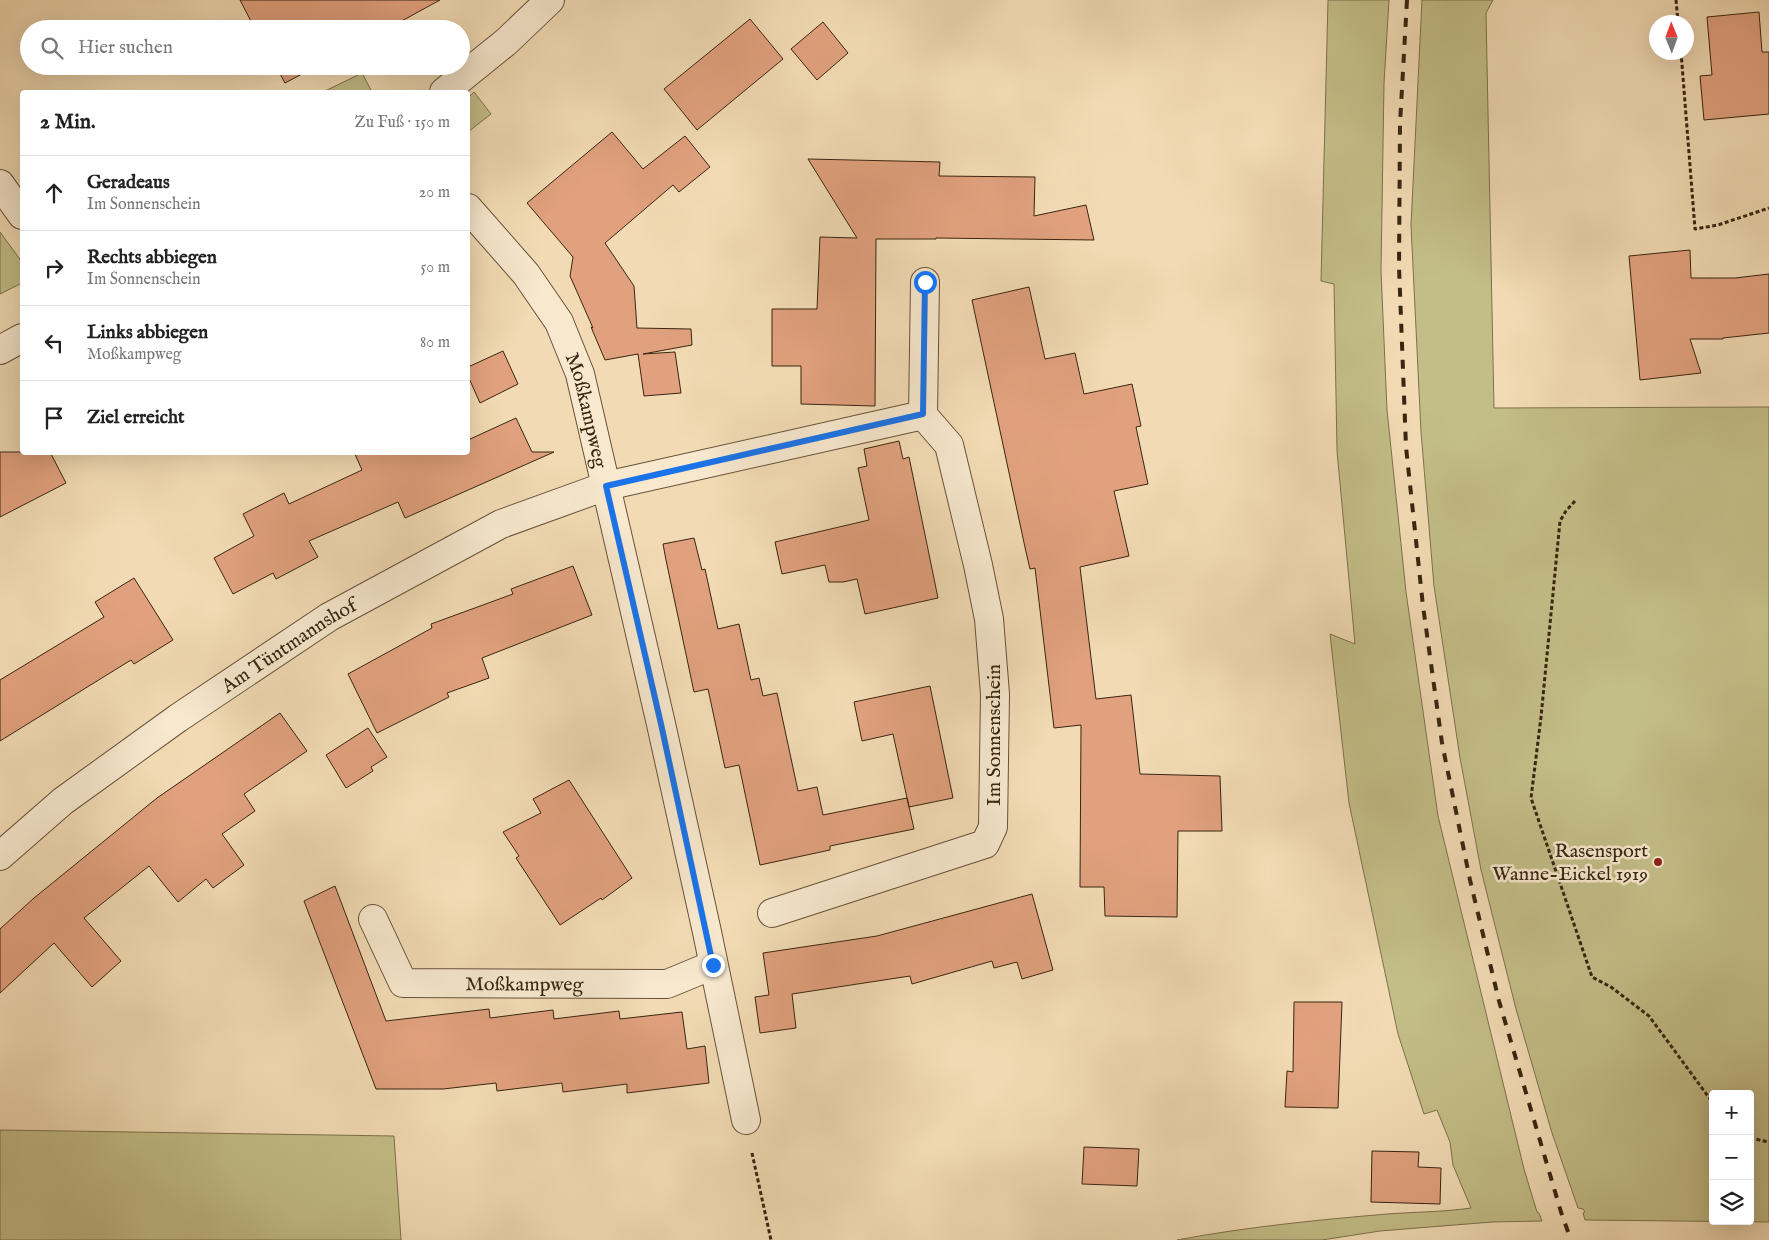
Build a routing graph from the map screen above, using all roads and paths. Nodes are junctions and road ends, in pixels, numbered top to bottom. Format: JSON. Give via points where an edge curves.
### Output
{"nodes":[{"id":1,"x":550,"y":0,"type":"edge"},
{"id":2,"x":1676,"y":0,"type":"edge"},
{"id":3,"x":1677,"y":15,"type":"edge"},
{"id":4,"x":1681,"y":60,"type":"edge"},
{"id":5,"x":470,"y":71,"type":"edge"},
{"id":6,"x":465,"y":75,"type":"edge"},
{"id":7,"x":446,"y":90,"type":"edge"},
{"id":8,"x":0,"y":184,"type":"edge"},
{"id":9,"x":1769,"y":208,"type":"edge"},
{"id":10,"x":470,"y":210,"type":"edge"},
{"id":11,"x":20,"y":212,"type":"edge"},
{"id":12,"x":925,"y":282,"type":"dead end"},
{"id":13,"x":20,"y":339,"type":"edge"},
{"id":14,"x":0,"y":350,"type":"edge"},
{"id":15,"x":923,"y":414,"type":"junction"},
{"id":16,"x":606,"y":486,"type":"junction"},
{"id":17,"x":1575,"y":501,"type":"dead end"},
{"id":18,"x":0,"y":856,"type":"edge"},
{"id":19,"x":772,"y":913,"type":"dead end"},
{"id":20,"x":374,"y":919,"type":"dead end"},
{"id":21,"x":713,"y":965,"type":"junction"},
{"id":22,"x":1709,"y":1098,"type":"edge"},
{"id":23,"x":746,"y":1120,"type":"joint"},
{"id":24,"x":1754,"y":1139,"type":"edge"},
{"id":25,"x":1769,"y":1142,"type":"edge"},
{"id":26,"x":771,"y":1240,"type":"edge"}],
"edges":[{"from":1,"to":5,"type":"street"},
{"from":2,"to":3,"type":"path"},
{"from":4,"to":9,"type":"path","via":[[1695,229]]},
{"from":6,"to":7,"type":"street"},
{"from":8,"to":11,"type":"street"},
{"from":10,"to":16,"type":"street","name":"Moßkampweg","via":[[526,274],[559,322],[580,374]]},
{"from":12,"to":15,"type":"street"},
{"from":13,"to":14,"type":"street"},
{"from":15,"to":16,"type":"street"},
{"from":15,"to":19,"type":"street","name":"Im Sonnenschein","via":[[949,445],[989,619],[996,694],[993,827],[985,844]]},
{"from":16,"to":18,"type":"street","name":"Am Tüntmannshof","via":[[501,524],[329,617],[178,718],[63,802]]},
{"from":16,"to":21,"type":"street","name":"Moßkampweg"},
{"from":17,"to":22,"type":"path","via":[[1560,521],[1532,798],[1592,977],[1649,1016]]},
{"from":20,"to":21,"type":"street","name":"Moßkampweg","via":[[403,982],[667,984]]},
{"from":21,"to":23,"type":"street","name":"Moßkampweg"},
{"from":23,"to":26,"type":"path"},
{"from":24,"to":25,"type":"path"}]}
